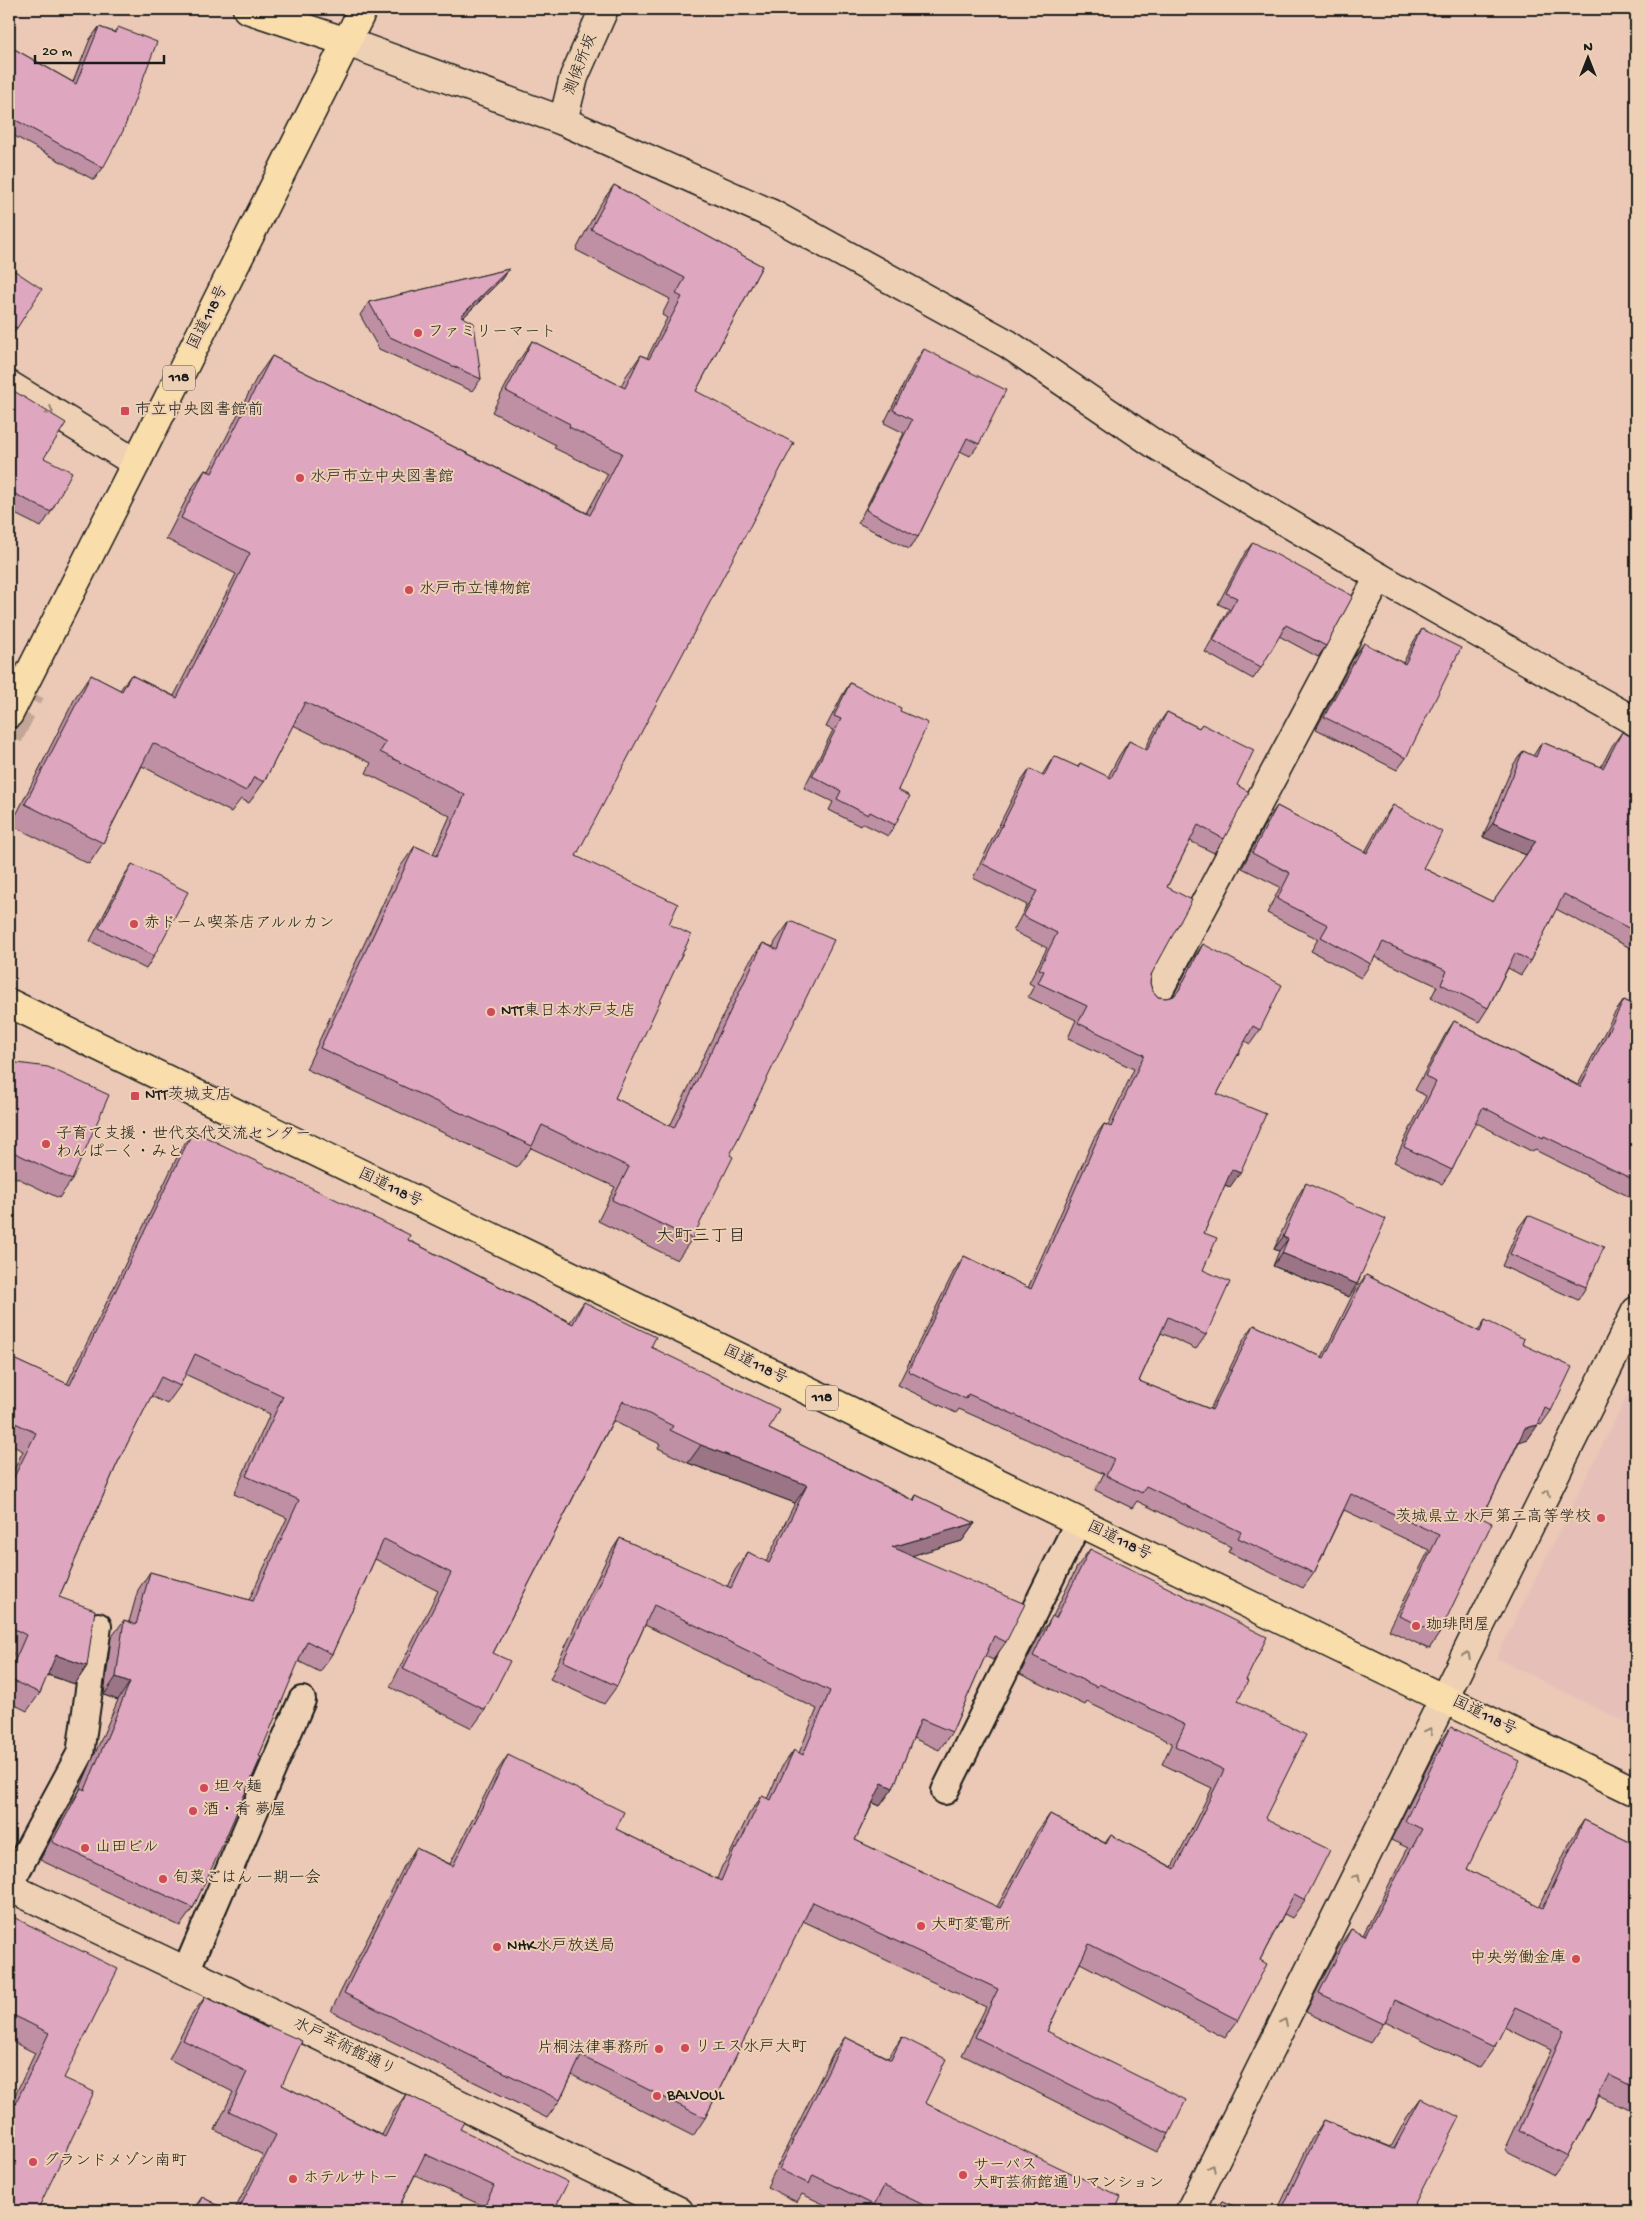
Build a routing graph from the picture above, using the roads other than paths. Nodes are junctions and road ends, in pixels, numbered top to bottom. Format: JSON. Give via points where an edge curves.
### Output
{"nodes":[{"id":1,"x":247,"y":9,"type":"edge"},
{"id":2,"x":363,"y":9,"type":"edge"},
{"id":3,"x":604,"y":9,"type":"edge"},
{"id":4,"x":347,"y":42,"type":"junction"},
{"id":5,"x":563,"y":122,"type":"junction"},
{"id":6,"x":9,"y":385,"type":"edge"},
{"id":7,"x":136,"y":463,"type":"junction"},
{"id":8,"x":1379,"y":577,"type":"junction"},
{"id":9,"x":9,"y":714,"type":"tunnel mouth"},
{"id":10,"x":1636,"y":722,"type":"edge"},
{"id":11,"x":1155,"y":997,"type":"edge"},
{"id":12,"x":9,"y":1003,"type":"edge"},
{"id":13,"x":1636,"y":1311,"type":"edge"},
{"id":14,"x":1078,"y":1523,"type":"junction"},
{"id":15,"x":98,"y":1626,"type":"dead end"},
{"id":16,"x":1446,"y":1699,"type":"junction"},
{"id":17,"x":302,"y":1700,"type":"dead end"},
{"id":18,"x":945,"y":1791,"type":"dead end"},
{"id":19,"x":1636,"y":1792,"type":"edge"},
{"id":20,"x":9,"y":1886,"type":"edge"},
{"id":21,"x":186,"y":1971,"type":"junction"},
{"id":22,"x":679,"y":2211,"type":"edge"},
{"id":23,"x":1190,"y":2211,"type":"edge"}],
"edges":[{"from":1,"to":4,"type":"highway"},
{"from":2,"to":4,"type":"highway","name":"国道118号"},
{"from":3,"to":5,"type":"street","name":"測候所坂","via":[[574,77]]},
{"from":4,"to":5,"type":"street"},
{"from":4,"to":7,"type":"highway","name":"国道118号","number":"118"},
{"from":5,"to":8,"type":"street","via":[[772,214],[999,340],[1156,445]]},
{"from":6,"to":7,"type":"street","one_way":true},
{"from":7,"to":9,"type":"highway","name":"国道118号","number":"118"},
{"from":8,"to":10,"type":"street"},
{"from":8,"to":11,"type":"street"},
{"from":12,"to":14,"type":"highway","name":"国道118号","number":"118"},
{"from":16,"to":13,"type":"street","one_way":true},
{"from":14,"to":16,"type":"highway","name":"国道118号","number":"118"},
{"from":14,"to":18,"type":"lane"},
{"from":15,"to":20,"type":"lane","via":[[80,1754]]},
{"from":16,"to":19,"type":"highway","name":"国道118号","number":"118"},
{"from":23,"to":16,"type":"street","one_way":true},
{"from":17,"to":21,"type":"lane"},
{"from":20,"to":21,"type":"street","name":"水戸芸術館通り"},
{"from":21,"to":22,"type":"street","name":"水戸芸術館通り"}]}
